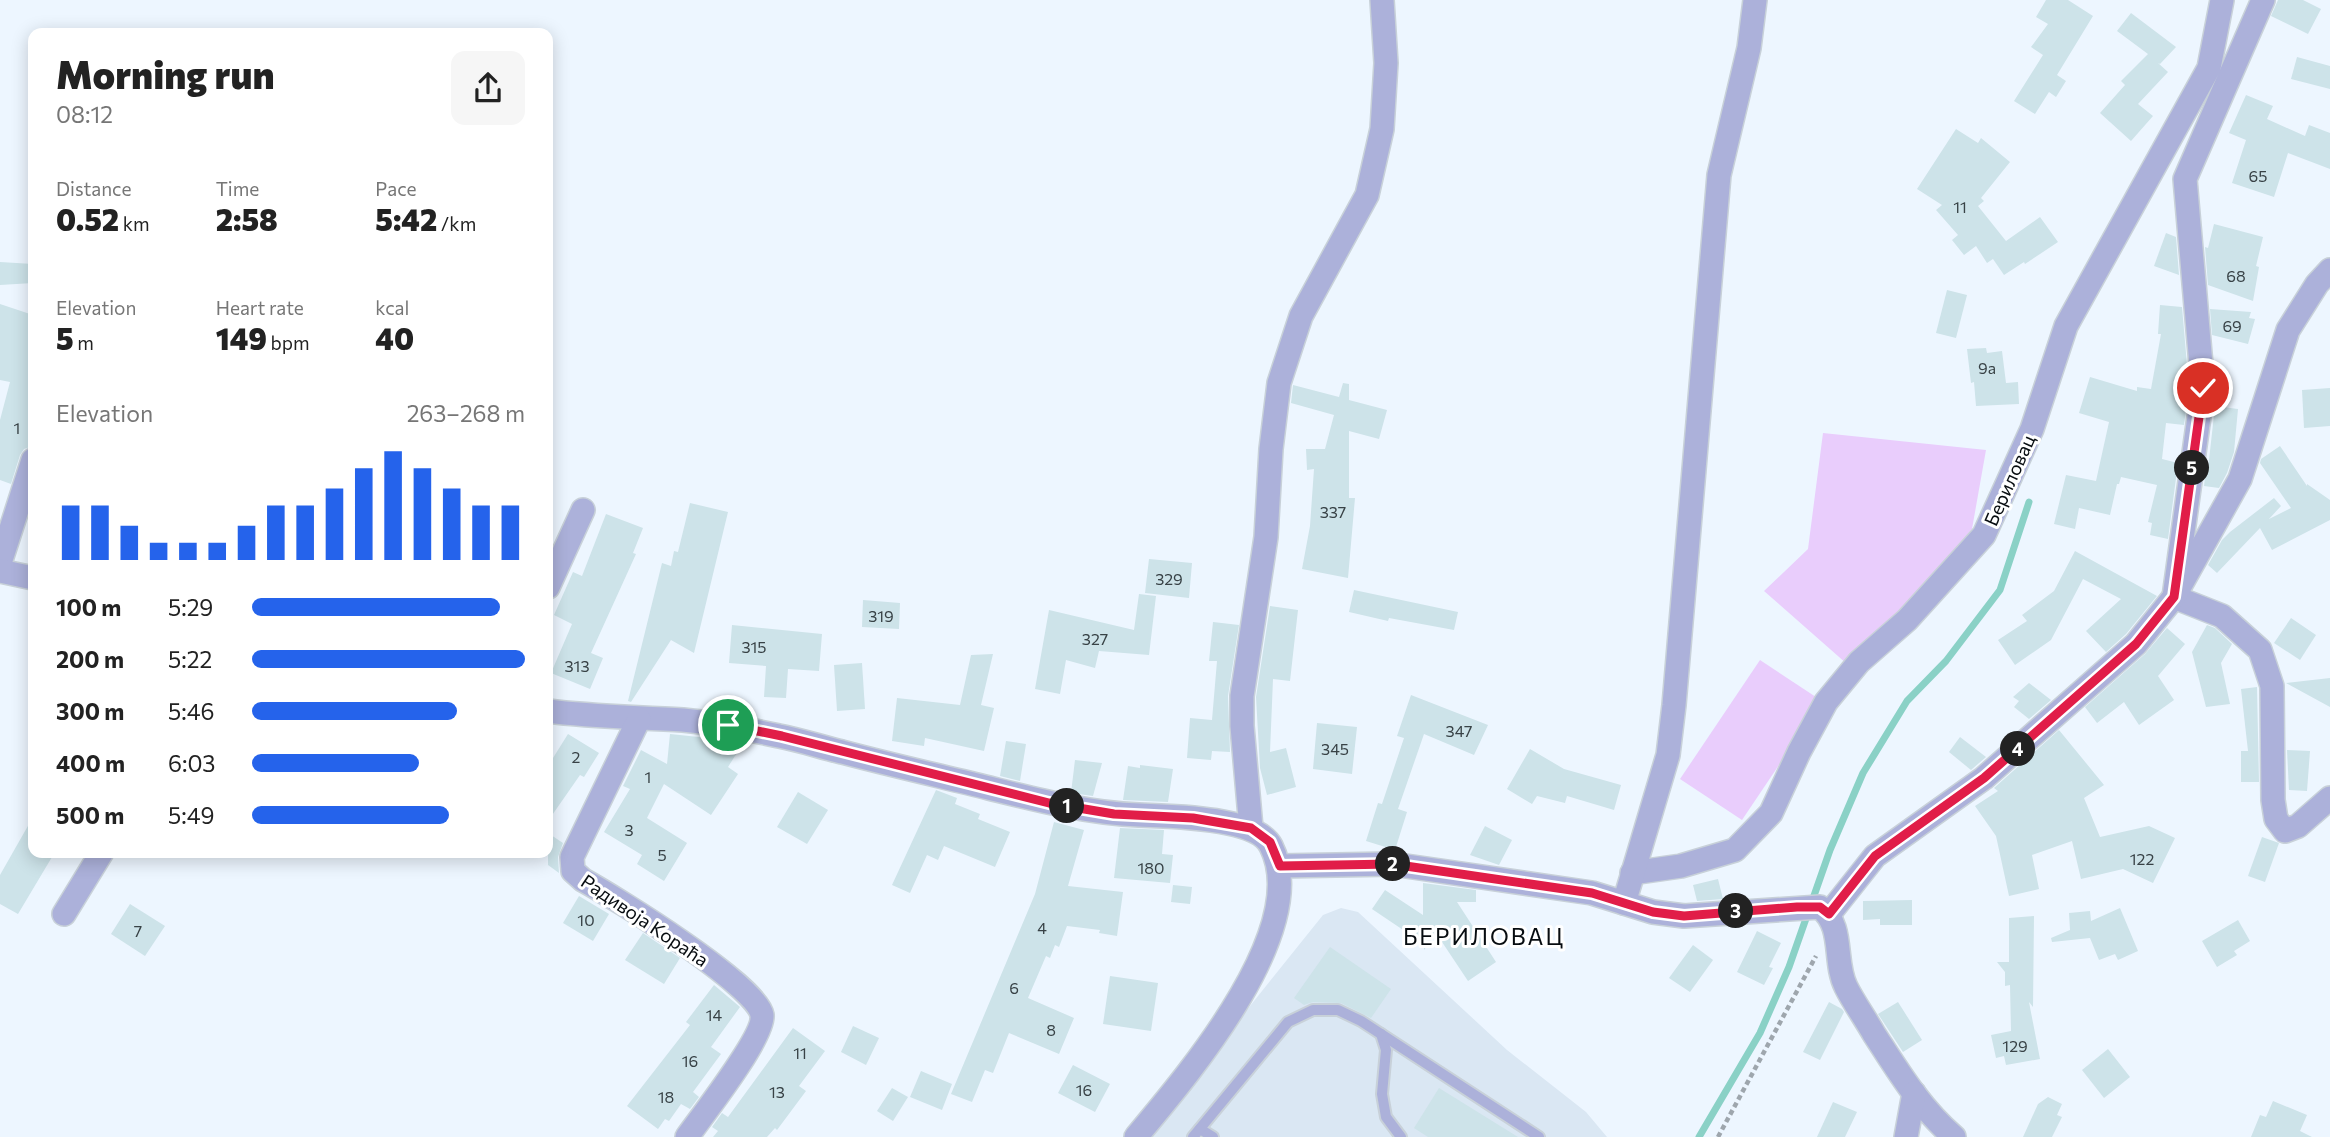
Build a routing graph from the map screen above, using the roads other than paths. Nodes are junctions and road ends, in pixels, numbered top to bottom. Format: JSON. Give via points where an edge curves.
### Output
{"nodes":[{"id":1,"x":1382,"y":0,"type":"edge"},
{"id":2,"x":1755,"y":0,"type":"edge"},
{"id":3,"x":2222,"y":0,"type":"edge"},
{"id":4,"x":2263,"y":0,"type":"edge"},
{"id":5,"x":2330,"y":270,"type":"edge"},
{"id":6,"x":28,"y":476,"type":"edge"},
{"id":7,"x":583,"y":510,"type":"dead end"},
{"id":8,"x":0,"y":563,"type":"edge"},
{"id":9,"x":0,"y":571,"type":"edge"},
{"id":10,"x":553,"y":576,"type":"edge"},
{"id":11,"x":28,"y":577,"type":"edge"},
{"id":12,"x":2174,"y":597,"type":"junction"},
{"id":13,"x":553,"y":712,"type":"edge"},
{"id":14,"x":639,"y":719,"type":"junction"},
{"id":15,"x":2330,"y":798,"type":"edge"},
{"id":16,"x":1251,"y":828,"type":"junction"},
{"id":17,"x":98,"y":858,"type":"edge"},
{"id":18,"x":1280,"y":866,"type":"junction"},
{"id":19,"x":1633,"y":873,"type":"junction"},
{"id":20,"x":1624,"y":903,"type":"junction"},
{"id":21,"x":1820,"y":913,"type":"junction"},
{"id":22,"x":64,"y":914,"type":"dead end"},
{"id":23,"x":1381,"y":1034,"type":"junction"},
{"id":24,"x":1914,"y":1093,"type":"junction"},
{"id":25,"x":1197,"y":1133,"type":"edge"},
{"id":26,"x":687,"y":1137,"type":"edge"},
{"id":27,"x":1136,"y":1137,"type":"edge"},
{"id":28,"x":1213,"y":1137,"type":"edge"},
{"id":29,"x":1401,"y":1137,"type":"edge"},
{"id":30,"x":1539,"y":1137,"type":"edge"},
{"id":31,"x":1906,"y":1137,"type":"edge"},
{"id":32,"x":1954,"y":1137,"type":"edge"}],
"edges":[{"from":1,"to":16,"type":"street","via":[[1386,63],[1382,129],[1367,195],[1301,316],[1279,383],[1266,537],[1242,696]]},
{"from":2,"to":19,"type":"street","via":[[1749,48],[1719,175],[1668,755]]},
{"from":3,"to":19,"type":"street","name":"Бериловац","via":[[2208,68],[2066,326],[2032,429],[1984,535],[1826,702],[1771,813],[1735,850],[1681,866]]},
{"from":4,"to":12,"type":"street","via":[[2185,179],[2203,388]]},
{"from":5,"to":12,"type":"street","via":[[2288,330],[2240,478]]},
{"from":6,"to":8,"type":"street"},
{"from":7,"to":10,"type":"street"},
{"from":9,"to":11,"type":"street"},
{"from":12,"to":15,"type":"street","via":[[2222,616],[2260,650],[2272,686],[2273,800],[2276,819],[2285,831],[2298,826]]},
{"from":12,"to":21,"type":"street","via":[[2136,644],[1984,778],[1875,856]]},
{"from":13,"to":14,"type":"street"},
{"from":14,"to":16,"type":"street","via":[[742,728],[1049,803]]},
{"from":14,"to":26,"type":"street","name":"Радивоја Кораћа","via":[[572,857],[573,871],[691,947],[752,999],[762,1016],[749,1049]]},
{"from":16,"to":18,"type":"street","via":[[1270,842]]},
{"from":17,"to":22,"type":"street"},
{"from":18,"to":20,"type":"street","via":[[1392,864],[1592,893]]},
{"from":18,"to":27,"type":"street","via":[[1275,925],[1254,968],[1224,1023]]},
{"from":19,"to":20,"type":"street"},
{"from":20,"to":21,"type":"street","via":[[1684,916]]},
{"from":21,"to":24,"type":"street","via":[[1844,985]]},
{"from":23,"to":25,"type":"lane","via":[[1338,1010],[1313,1010],[1288,1022]]},
{"from":23,"to":29,"type":"lane","via":[[1386,1050],[1382,1094],[1386,1117]]},
{"from":23,"to":30,"type":"lane"},
{"from":24,"to":31,"type":"street"},
{"from":24,"to":32,"type":"street"},
{"from":25,"to":28,"type":"lane"}]}
